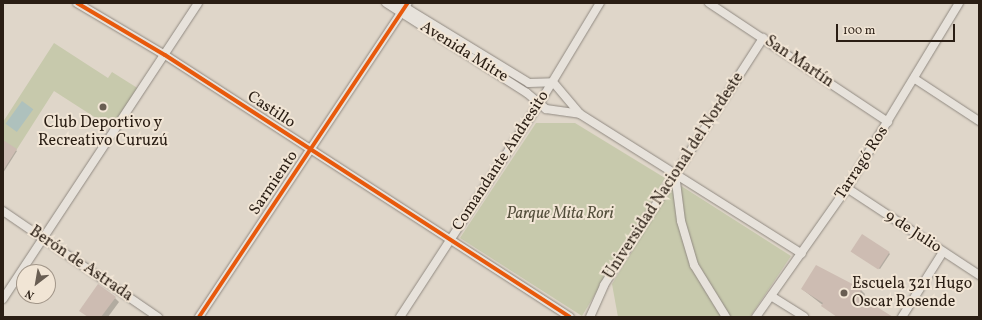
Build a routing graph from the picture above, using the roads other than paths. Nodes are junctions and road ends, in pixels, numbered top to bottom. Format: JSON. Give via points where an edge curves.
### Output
{"nodes":[{"id":1,"x":77,"y":3,"type":"edge"},
{"id":2,"x":198,"y":3,"type":"edge"},
{"id":3,"x":386,"y":3,"type":"edge"},
{"id":4,"x":600,"y":3,"type":"edge"},
{"id":5,"x":709,"y":3,"type":"edge"},
{"id":6,"x":959,"y":3,"type":"edge"},
{"id":7,"x":403,"y":7,"type":"edge"},
{"id":8,"x":763,"y":38,"type":"junction"},
{"id":9,"x":165,"y":55,"type":"junction"},
{"id":10,"x":915,"y":79,"type":"junction"},
{"id":11,"x":553,"y":82,"type":"junction"},
{"id":12,"x":539,"y":104,"type":"junction"},
{"id":13,"x":580,"y":114,"type":"junction"},
{"id":14,"x":979,"y":121,"type":"edge"},
{"id":15,"x":888,"y":122,"type":"junction"},
{"id":16,"x":310,"y":150,"type":"junction"},
{"id":17,"x":675,"y":174,"type":"junction"},
{"id":18,"x":846,"y":188,"type":"junction"},
{"id":19,"x":3,"y":211,"type":"edge"},
{"id":20,"x":44,"y":239,"type":"junction"},
{"id":21,"x":450,"y":239,"type":"junction"},
{"id":22,"x":943,"y":252,"type":"junction"},
{"id":23,"x":802,"y":254,"type":"junction"},
{"id":24,"x":979,"y":275,"type":"edge"},
{"id":25,"x":771,"y":296,"type":"junction"},
{"id":26,"x":3,"y":299,"type":"edge"},
{"id":27,"x":158,"y":317,"type":"edge"},
{"id":28,"x":199,"y":317,"type":"edge"},
{"id":29,"x":400,"y":317,"type":"edge"},
{"id":30,"x":570,"y":317,"type":"edge"},
{"id":31,"x":590,"y":317,"type":"edge"},
{"id":32,"x":726,"y":317,"type":"edge"},
{"id":33,"x":756,"y":317,"type":"edge"},
{"id":34,"x":804,"y":317,"type":"edge"},
{"id":35,"x":902,"y":317,"type":"edge"}],
"edges":[{"from":1,"to":9,"type":"street","name":"Castillo"},
{"from":2,"to":9,"type":"street"},
{"from":3,"to":7,"type":"street","name":"Avenida Mitre"},
{"from":4,"to":11,"type":"street","name":"Comandante Andresito"},
{"from":5,"to":8,"type":"street","name":"San Martín"},
{"from":6,"to":10,"type":"street","name":"Tarragó Ros"},
{"from":7,"to":11,"type":"street","name":"Avenida Mitre","via":[[529,83]]},
{"from":7,"to":12,"type":"street","name":"Avenida Mitre"},
{"from":7,"to":16,"type":"street","name":"Sarmiento"},
{"from":8,"to":15,"type":"street","name":"San Martín"},
{"from":8,"to":17,"type":"street","name":"Universidad Nacional del Nordeste"},
{"from":9,"to":16,"type":"street","name":"Castillo"},
{"from":9,"to":20,"type":"street"},
{"from":10,"to":14,"type":"street"},
{"from":10,"to":15,"type":"street","name":"Tarragó Ros"},
{"from":11,"to":12,"type":"street","name":"Comandante Andresito"},
{"from":11,"to":13,"type":"street"},
{"from":12,"to":13,"type":"street","name":"Avenida Mitre","via":[[546,109]]},
{"from":12,"to":21,"type":"street","name":"Comandante Andresito"},
{"from":13,"to":17,"type":"street"},
{"from":15,"to":18,"type":"street","name":"Tarragó Ros"},
{"from":16,"to":21,"type":"street","name":"Castillo"},
{"from":16,"to":28,"type":"street","name":"Sarmiento"},
{"from":17,"to":23,"type":"street"},
{"from":17,"to":31,"type":"street","name":"Universidad Nacional del Nordeste","via":[[604,285]]},
{"from":17,"to":32,"type":"street","via":[[681,221],[694,265]]},
{"from":18,"to":22,"type":"street","name":"9 de Julio"},
{"from":18,"to":23,"type":"street","name":"Tarragó Ros"},
{"from":19,"to":20,"type":"street","name":"Berón de Astrada"},
{"from":20,"to":26,"type":"street"},
{"from":20,"to":27,"type":"street","name":"Berón de Astrada"},
{"from":21,"to":29,"type":"street","name":"Comandante Andresito"},
{"from":21,"to":30,"type":"street","name":"Castillo"},
{"from":22,"to":24,"type":"street","name":"9 de Julio"},
{"from":22,"to":35,"type":"street"},
{"from":23,"to":25,"type":"street","name":"Tarragó Ros"},
{"from":25,"to":33,"type":"street","name":"Tarragó Ros"},
{"from":25,"to":34,"type":"street"}]}
